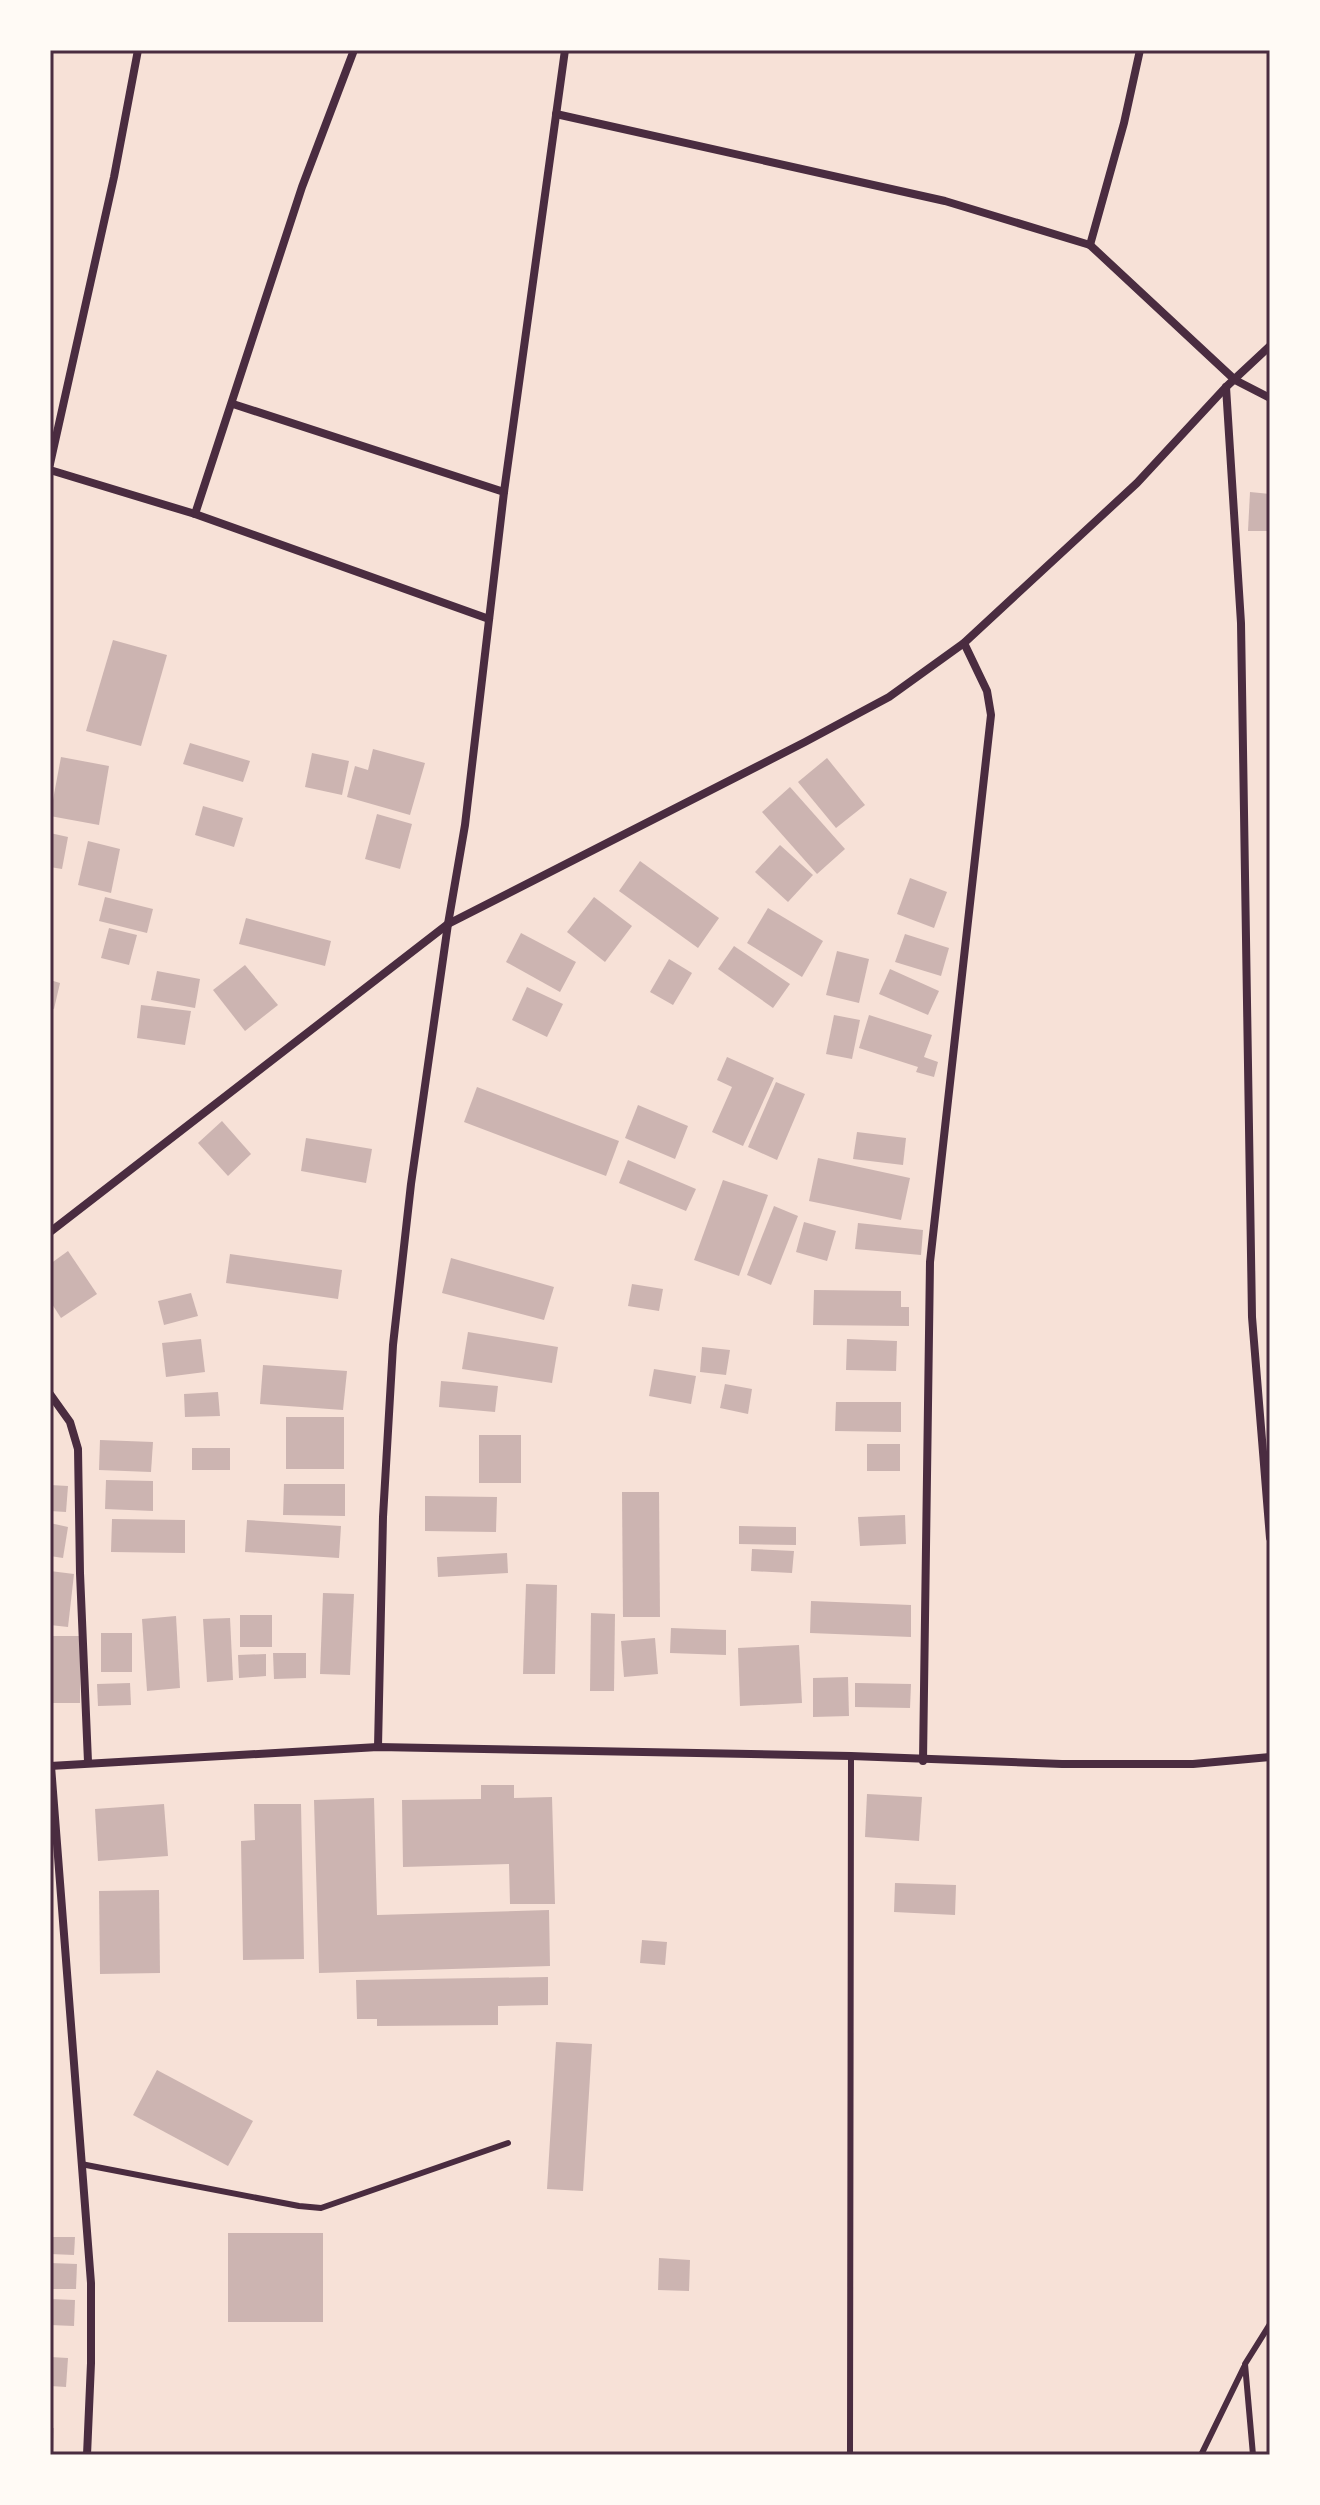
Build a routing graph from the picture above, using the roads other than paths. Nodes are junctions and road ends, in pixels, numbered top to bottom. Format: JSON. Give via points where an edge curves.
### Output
{"nodes":[{"id":1,"x":138,"y":50,"type":"edge"},
{"id":2,"x":354,"y":50,"type":"edge"},
{"id":3,"x":565,"y":50,"type":"edge"},
{"id":4,"x":1140,"y":50,"type":"edge"},
{"id":5,"x":556,"y":114,"type":"junction"},
{"id":6,"x":1090,"y":245,"type":"junction"},
{"id":7,"x":1270,"y":346,"type":"edge"},
{"id":8,"x":1235,"y":380,"type":"junction"},
{"id":9,"x":1226,"y":387,"type":"junction"},
{"id":10,"x":1270,"y":398,"type":"edge"},
{"id":11,"x":233,"y":404,"type":"junction"},
{"id":12,"x":50,"y":467,"type":"edge"},
{"id":13,"x":504,"y":492,"type":"junction"},
{"id":14,"x":195,"y":514,"type":"junction"},
{"id":15,"x":489,"y":619,"type":"junction"},
{"id":16,"x":964,"y":643,"type":"junction"},
{"id":17,"x":448,"y":924,"type":"junction"},
{"id":18,"x":50,"y":1232,"type":"edge"},
{"id":19,"x":50,"y":1394,"type":"edge"},
{"id":20,"x":1270,"y":1538,"type":"edge"},
{"id":21,"x":378,"y":1747,"type":"junction"},
{"id":22,"x":851,"y":1756,"type":"junction"},
{"id":23,"x":1270,"y":1757,"type":"edge"},
{"id":24,"x":923,"y":1761,"type":"junction"},
{"id":25,"x":88,"y":1762,"type":"junction"},
{"id":26,"x":51,"y":1766,"type":"edge"},
{"id":27,"x":508,"y":2143,"type":"dead end"},
{"id":28,"x":81,"y":2164,"type":"junction"},
{"id":29,"x":1270,"y":2324,"type":"edge"},
{"id":30,"x":1245,"y":2364,"type":"junction"},
{"id":31,"x":87,"y":2455,"type":"edge"},
{"id":32,"x":850,"y":2455,"type":"edge"},
{"id":33,"x":1201,"y":2455,"type":"edge"},
{"id":34,"x":1253,"y":2455,"type":"edge"}],
"edges":[{"from":1,"to":12,"type":"street"},
{"from":2,"to":11,"type":"street","via":[[302,187]]},
{"from":3,"to":5,"type":"street"},
{"from":4,"to":6,"type":"street"},
{"from":5,"to":6,"type":"street","via":[[945,201]]},
{"from":5,"to":13,"type":"street"},
{"from":6,"to":8,"type":"street"},
{"from":7,"to":8,"type":"street"},
{"from":8,"to":9,"type":"street"},
{"from":8,"to":10,"type":"street"},
{"from":9,"to":16,"type":"street","via":[[1137,483]]},
{"from":9,"to":20,"type":"street","via":[[1241,623],[1252,1317]]},
{"from":11,"to":13,"type":"street"},
{"from":11,"to":14,"type":"street"},
{"from":12,"to":14,"type":"street"},
{"from":13,"to":15,"type":"street"},
{"from":14,"to":15,"type":"street"},
{"from":15,"to":17,"type":"street"},
{"from":16,"to":17,"type":"street","via":[[875,704]]},
{"from":16,"to":24,"type":"street","via":[[987,691],[991,715],[930,1262]]},
{"from":17,"to":18,"type":"street"},
{"from":17,"to":21,"type":"street","via":[[393,1345]]},
{"from":19,"to":25,"type":"street","via":[[70,1422],[78,1449]]},
{"from":21,"to":22,"type":"street"},
{"from":21,"to":25,"type":"street"},
{"from":22,"to":24,"type":"street"},
{"from":22,"to":32,"type":"lane"},
{"from":23,"to":24,"type":"street","via":[[1179,1764]]},
{"from":25,"to":26,"type":"street"},
{"from":26,"to":28,"type":"street"},
{"from":27,"to":28,"type":"lane","via":[[321,2208]]},
{"from":28,"to":31,"type":"street","via":[[91,2283]]},
{"from":29,"to":30,"type":"lane"},
{"from":30,"to":33,"type":"lane"},
{"from":30,"to":34,"type":"lane"}]}
